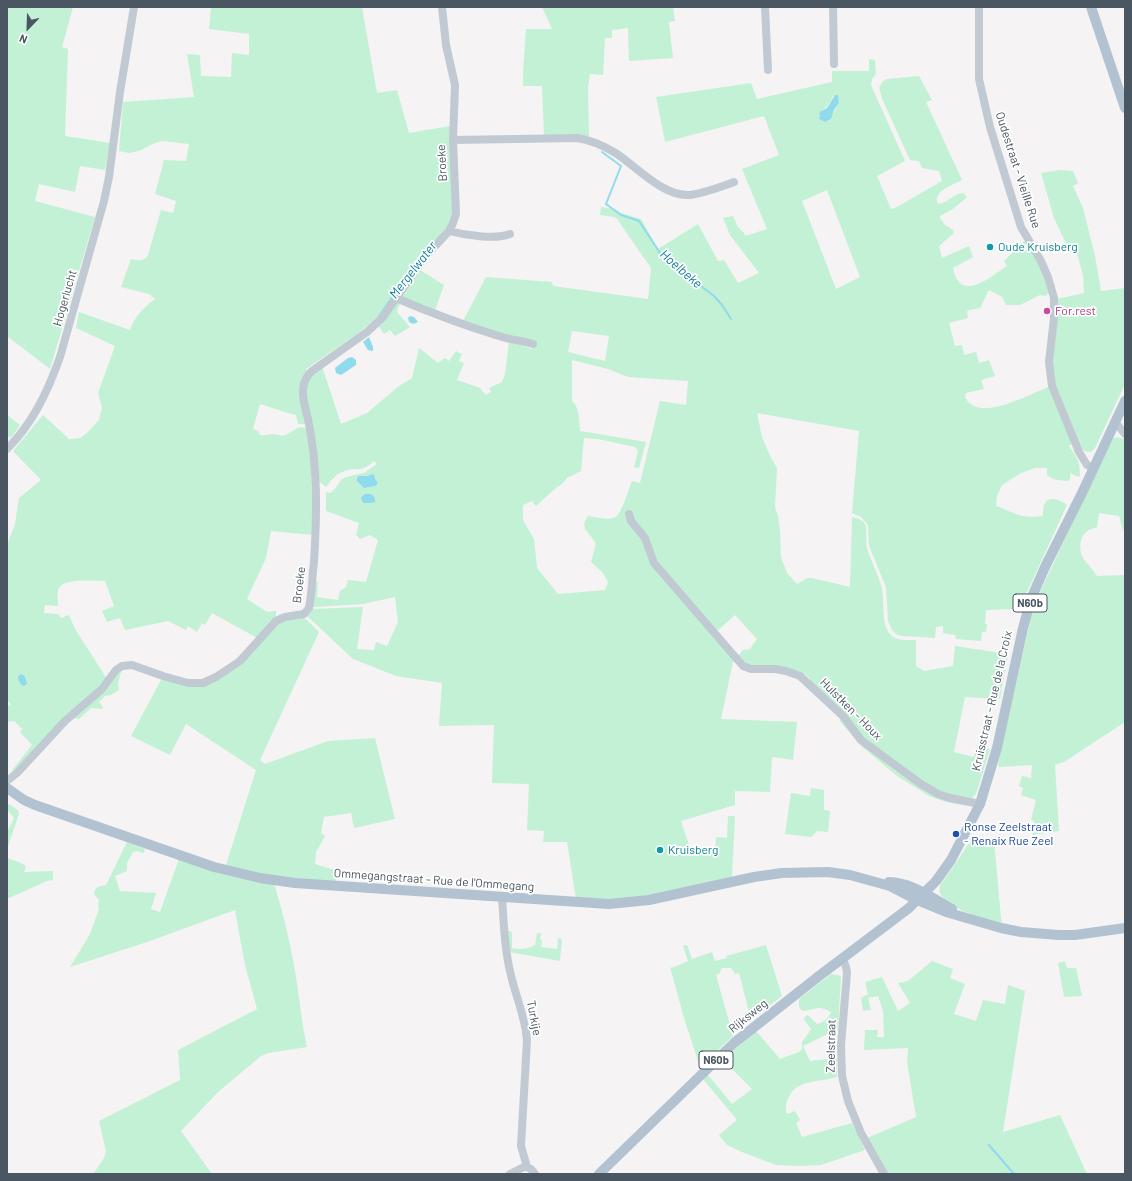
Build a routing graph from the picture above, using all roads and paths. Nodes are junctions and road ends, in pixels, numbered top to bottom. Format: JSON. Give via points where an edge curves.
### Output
{"nodes":[{"id":1,"x":134,"y":7,"type":"edge"},
{"id":2,"x":442,"y":7,"type":"edge"},
{"id":3,"x":765,"y":7,"type":"edge"},
{"id":4,"x":833,"y":7,"type":"edge"},
{"id":5,"x":980,"y":7,"type":"edge"},
{"id":6,"x":1091,"y":7,"type":"edge"},
{"id":7,"x":834,"y":64,"type":"dead end"},
{"id":8,"x":768,"y":70,"type":"dead end"},
{"id":9,"x":1125,"y":108,"type":"edge"},
{"id":10,"x":453,"y":140,"type":"junction"},
{"id":11,"x":734,"y":182,"type":"dead end"},
{"id":12,"x":449,"y":231,"type":"junction"},
{"id":13,"x":510,"y":234,"type":"dead end"},
{"id":14,"x":396,"y":298,"type":"junction"},
{"id":15,"x":532,"y":344,"type":"dead end"},
{"id":16,"x":1125,"y":401,"type":"edge"},
{"id":17,"x":1115,"y":422,"type":"junction"},
{"id":18,"x":1125,"y":434,"type":"edge"},
{"id":19,"x":7,"y":449,"type":"edge"},
{"id":20,"x":1092,"y":468,"type":"junction"},
{"id":21,"x":629,"y":514,"type":"dead end"},
{"id":22,"x":7,"y":781,"type":"edge"},
{"id":23,"x":7,"y":788,"type":"edge"},
{"id":24,"x":980,"y":804,"type":"junction"},
{"id":25,"x":873,"y":881,"type":"junction"},
{"id":26,"x":925,"y":892,"type":"junction"},
{"id":27,"x":502,"y":898,"type":"junction"},
{"id":28,"x":917,"y":900,"type":"junction"},
{"id":29,"x":968,"y":918,"type":"junction"},
{"id":30,"x":1125,"y":928,"type":"edge"},
{"id":31,"x":843,"y":959,"type":"junction"},
{"id":32,"x":527,"y":1167,"type":"junction"},
{"id":33,"x":510,"y":1174,"type":"edge"},
{"id":34,"x":535,"y":1174,"type":"edge"},
{"id":35,"x":599,"y":1174,"type":"edge"},
{"id":36,"x":884,"y":1174,"type":"edge"}],
"edges":[{"from":1,"to":19,"type":"street","name":"Hogerlucht","via":[[104,201],[60,357],[53,378],[29,423]]},
{"from":2,"to":10,"type":"street","name":"Broeke","via":[[446,45],[455,85]]},
{"from":3,"to":8,"type":"street"},
{"from":4,"to":7,"type":"street"},
{"from":5,"to":20,"type":"street","name":"Oudestraat - Vieille Rue","via":[[979,79],[990,127],[1021,227],[1041,261],[1054,298],[1049,362],[1052,386],[1079,452]]},
{"from":6,"to":9,"type":"main road"},
{"from":10,"to":11,"type":"street","via":[[577,138],[590,140],[615,153],[671,192],[687,195]]},
{"from":10,"to":12,"type":"street","name":"Broeke","via":[[456,214]]},
{"from":12,"to":13,"type":"street","via":[[462,235],[504,237]]},
{"from":12,"to":14,"type":"street","name":"Broeke","via":[[424,258]]},
{"from":14,"to":15,"type":"street","via":[[504,338]]},
{"from":14,"to":22,"type":"street","name":"Broeke","via":[[375,325],[312,371],[303,384],[302,394],[314,461],[316,505],[308,610],[302,615],[276,621],[240,660],[203,683],[188,683],[132,665],[122,666],[102,689],[65,721]]},
{"from":16,"to":17,"type":"main road","name":"Kruisstraat - Rue de la Croix","number":"N60b"},
{"from":17,"to":18,"type":"street"},
{"from":17,"to":20,"type":"main road","name":"Kruisstraat - Rue de la Croix","number":"N60b"},
{"from":20,"to":24,"type":"main road","name":"Kruisstraat - Rue de la Croix","number":"N60b","via":[[1031,599],[997,748]]},
{"from":21,"to":24,"type":"street","name":"Hulstken - Houx","via":[[645,538],[654,563],[743,666],[751,669],[775,669],[800,676],[844,717],[862,740],[921,784],[938,794]]},
{"from":23,"to":27,"type":"main road","name":"Ommegangstraat - Rue de l'Ommegang","via":[[24,800],[51,811],[179,856],[238,873],[275,881],[316,885]]},
{"from":24,"to":26,"type":"main road","name":"Kruisstraat - Rue de la Croix","number":"N60b","via":[[951,860]]},
{"from":25,"to":26,"type":"main road","name":"Ommegangstraat - Rue de l'Ommegang","via":[[896,882]]},
{"from":25,"to":27,"type":"main road","name":"Ommegangstraat - Rue de l'Ommegang","via":[[828,872],[782,873],[629,903]]},
{"from":25,"to":28,"type":"main road","name":"Ommegangstraat - Rue de l'Ommegang","via":[[890,886]]},
{"from":26,"to":28,"type":"main road","name":"Rijksweg","number":"N60b"},
{"from":26,"to":29,"type":"main road","name":"Ommegangstraat - Rue de l'Ommegang"},
{"from":27,"to":32,"type":"street","name":"Turkije","via":[[506,954],[526,1024],[527,1055],[521,1146]]},
{"from":28,"to":29,"type":"main road","name":"Ommegangstraat - Rue de l'Ommegang"},
{"from":28,"to":31,"type":"main road","name":"Rijksweg","number":"N60b"},
{"from":29,"to":30,"type":"main road","via":[[1001,928],[1046,935],[1076,935]]},
{"from":31,"to":35,"type":"main road","name":"Rijksweg","number":"N60b","via":[[734,1043]]},
{"from":31,"to":36,"type":"street","name":"Zeelstraat","via":[[847,973],[841,1049],[842,1076],[856,1122]]},
{"from":32,"to":33,"type":"street"},
{"from":32,"to":34,"type":"street"}]}
